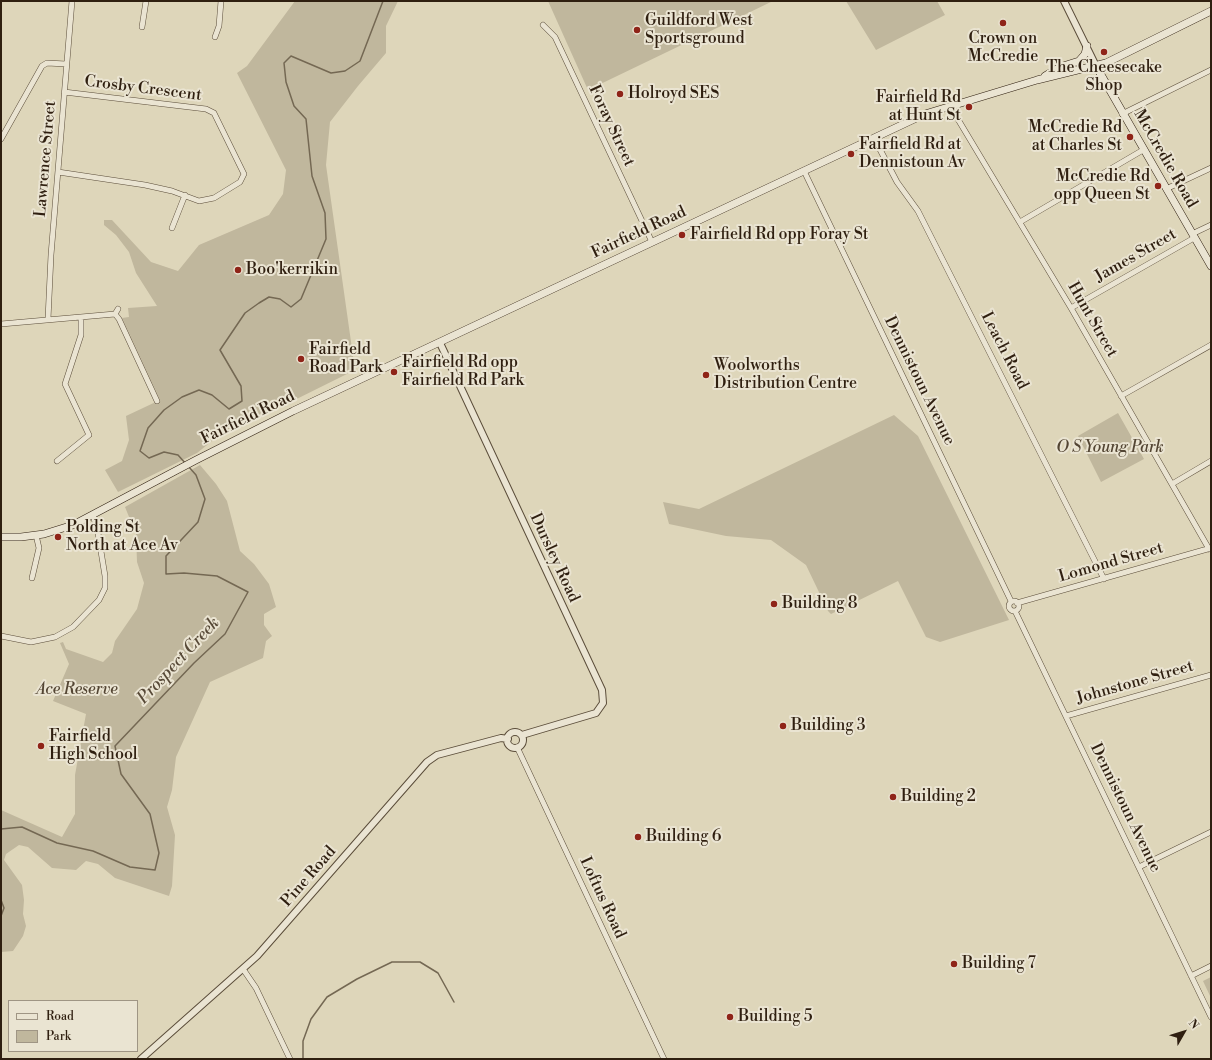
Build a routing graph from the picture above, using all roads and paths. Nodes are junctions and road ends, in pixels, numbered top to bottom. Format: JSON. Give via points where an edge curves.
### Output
{"nodes":[{"id":1,"x":72,"y":1,"type":"edge"},
{"id":2,"x":146,"y":1,"type":"edge"},
{"id":3,"x":222,"y":1,"type":"edge"},
{"id":4,"x":1064,"y":1,"type":"edge"},
{"id":5,"x":1211,"y":11,"type":"edge"},
{"id":6,"x":543,"y":25,"type":"dead end"},
{"id":7,"x":142,"y":27,"type":"dead end"},
{"id":8,"x":214,"y":37,"type":"dead end"},
{"id":9,"x":1087,"y":46,"type":"junction"},
{"id":10,"x":66,"y":64,"type":"junction"},
{"id":11,"x":1096,"y":66,"type":"junction"},
{"id":12,"x":1211,"y":70,"type":"edge"},
{"id":13,"x":1038,"y":80,"type":"junction"},
{"id":14,"x":64,"y":92,"type":"junction"},
{"id":15,"x":950,"y":106,"type":"junction"},
{"id":16,"x":1122,"y":114,"type":"junction"},
{"id":17,"x":874,"y":138,"type":"junction"},
{"id":18,"x":1,"y":139,"type":"edge"},
{"id":19,"x":1143,"y":150,"type":"junction"},
{"id":20,"x":1211,"y":168,"type":"edge"},
{"id":21,"x":804,"y":171,"type":"junction"},
{"id":22,"x":58,"y":172,"type":"junction"},
{"id":23,"x":1166,"y":189,"type":"junction"},
{"id":24,"x":185,"y":195,"type":"junction"},
{"id":25,"x":1020,"y":222,"type":"junction"},
{"id":26,"x":1211,"y":225,"type":"edge"},
{"id":27,"x":172,"y":228,"type":"dead end"},
{"id":28,"x":1193,"y":236,"type":"junction"},
{"id":29,"x":652,"y":242,"type":"junction"},
{"id":30,"x":1211,"y":266,"type":"edge"},
{"id":31,"x":1071,"y":308,"type":"junction"},
{"id":32,"x":81,"y":317,"type":"junction"},
{"id":33,"x":48,"y":319,"type":"junction"},
{"id":34,"x":1,"y":324,"type":"edge"},
{"id":35,"x":440,"y":343,"type":"junction"},
{"id":36,"x":1211,"y":344,"type":"edge"},
{"id":37,"x":1121,"y":396,"type":"junction"},
{"id":38,"x":157,"y":401,"type":"dead end"},
{"id":39,"x":57,"y":461,"type":"dead end"},
{"id":40,"x":1211,"y":461,"type":"edge"},
{"id":41,"x":1172,"y":484,"type":"junction"},
{"id":42,"x":93,"y":515,"type":"junction"},
{"id":43,"x":36,"y":535,"type":"junction"},
{"id":44,"x":1,"y":537,"type":"edge"},
{"id":45,"x":1210,"y":548,"type":"edge"},
{"id":46,"x":32,"y":578,"type":"dead end"},
{"id":47,"x":1104,"y":579,"type":"junction"},
{"id":48,"x":1014,"y":602,"type":"junction"},
{"id":49,"x":1015,"y":611,"type":"junction"},
{"id":50,"x":1,"y":636,"type":"edge"},
{"id":51,"x":1211,"y":675,"type":"edge"},
{"id":52,"x":1066,"y":716,"type":"junction"},
{"id":53,"x":522,"y":736,"type":"junction"},
{"id":54,"x":508,"y":739,"type":"junction"},
{"id":55,"x":517,"y":747,"type":"junction"},
{"id":56,"x":1211,"y":832,"type":"edge"},
{"id":57,"x":1139,"y":867,"type":"junction"},
{"id":58,"x":1211,"y":966,"type":"edge"},
{"id":59,"x":244,"y":970,"type":"junction"},
{"id":60,"x":1191,"y":976,"type":"junction"},
{"id":61,"x":1211,"y":1017,"type":"edge"},
{"id":62,"x":141,"y":1059,"type":"edge"},
{"id":63,"x":290,"y":1059,"type":"edge"},
{"id":64,"x":664,"y":1059,"type":"edge"}],
"edges":[{"from":1,"to":10,"type":"street","name":"Lawrence Street"},
{"from":2,"to":7,"type":"street"},
{"from":3,"to":8,"type":"street","via":[[219,26]]},
{"from":4,"to":9,"type":"street","name":"McCredie Road"},
{"from":5,"to":11,"type":"main road","name":"Fairfield Road","via":[[1109,62]]},
{"from":6,"to":29,"type":"street","name":"Foray Street","via":[[556,37]]},
{"from":9,"to":11,"type":"street","name":"McCredie Road"},
{"from":9,"to":13,"type":"main road","via":[[1079,61],[1060,67]]},
{"from":10,"to":14,"type":"street","name":"Lawrence Street"},
{"from":10,"to":18,"type":"street","via":[[47,63],[42,66]]},
{"from":11,"to":13,"type":"main road","name":"Fairfield Road"},
{"from":11,"to":16,"type":"main road","name":"McCredie Road"},
{"from":12,"to":16,"type":"street"},
{"from":13,"to":15,"type":"main road","name":"Fairfield Road"},
{"from":14,"to":22,"type":"street","name":"Lawrence Street"},
{"from":14,"to":24,"type":"street","name":"Crosby Crescent","via":[[206,109],[214,113],[244,174],[240,182],[214,198],[198,201]]},
{"from":15,"to":17,"type":"main road","name":"Fairfield Road","via":[[925,114]]},
{"from":15,"to":25,"type":"street","name":"Hunt Street"},
{"from":16,"to":19,"type":"main road","name":"McCredie Road"},
{"from":17,"to":21,"type":"main road","name":"Fairfield Road"},
{"from":17,"to":47,"type":"street","name":"Leach Road","via":[[897,182],[918,211]]},
{"from":19,"to":23,"type":"main road","name":"McCredie Road"},
{"from":19,"to":25,"type":"street"},
{"from":20,"to":23,"type":"street"},
{"from":21,"to":29,"type":"main road","name":"Fairfield Road"},
{"from":21,"to":48,"type":"street","name":"Dennistoun Avenue"},
{"from":22,"to":24,"type":"street","name":"Crosby Crescent","via":[[145,185]]},
{"from":22,"to":33,"type":"street","name":"Lawrence Street"},
{"from":23,"to":28,"type":"main road","name":"McCredie Road"},
{"from":24,"to":27,"type":"street"},
{"from":25,"to":31,"type":"street","name":"Hunt Street"},
{"from":26,"to":28,"type":"street","name":"James Street"},
{"from":28,"to":30,"type":"main road","name":"McCredie Road"},
{"from":28,"to":31,"type":"street","name":"James Street"},
{"from":29,"to":35,"type":"main road","name":"Fairfield Road"},
{"from":31,"to":37,"type":"street","name":"Hunt Street"},
{"from":32,"to":33,"type":"street"},
{"from":32,"to":38,"type":"street","via":[[117,312]]},
{"from":32,"to":39,"type":"street","via":[[81,335],[65,384],[89,435]]},
{"from":33,"to":34,"type":"street"},
{"from":35,"to":42,"type":"main road","name":"Fairfield Road","via":[[293,411]]},
{"from":35,"to":53,"type":"street","name":"Dursley Road","via":[[602,690],[603,703],[596,713]]},
{"from":36,"to":37,"type":"street"},
{"from":37,"to":41,"type":"street","name":"Hunt Street"},
{"from":40,"to":41,"type":"street"},
{"from":41,"to":45,"type":"street","name":"Hunt Street"},
{"from":42,"to":43,"type":"main road","name":"Fairfield Road","via":[[67,527]]},
{"from":42,"to":50,"type":"street","via":[[106,576],[105,588],[99,600],[73,627],[55,637],[31,642]]},
{"from":43,"to":44,"type":"main road","name":"Fairfield Road"},
{"from":43,"to":46,"type":"street","via":[[39,548]]},
{"from":45,"to":47,"type":"street","name":"Lomond Street"},
{"from":47,"to":48,"type":"street","name":"Lomond Street"},
{"from":48,"to":49,"type":"street","via":[[1018,607]]},
{"from":48,"to":49,"type":"street","name":"Dennistoun Avenue","via":[[1009,604],[1009,608]]},
{"from":49,"to":52,"type":"street","name":"Dennistoun Avenue"},
{"from":51,"to":52,"type":"street","name":"Johnstone Street"},
{"from":52,"to":57,"type":"street","name":"Dennistoun Avenue"},
{"from":53,"to":54,"type":"street","via":[[514,732]]},
{"from":53,"to":55,"type":"street","via":[[523,743]]},
{"from":54,"to":55,"type":"street","via":[[510,746]]},
{"from":54,"to":59,"type":"street","name":"Pine Road","via":[[501,738],[437,755],[427,762]]},
{"from":55,"to":64,"type":"street","name":"Loftus Road"},
{"from":56,"to":57,"type":"street"},
{"from":57,"to":60,"type":"street","name":"Dennistoun Avenue"},
{"from":58,"to":60,"type":"street"},
{"from":59,"to":62,"type":"street","name":"Pine Road"},
{"from":59,"to":63,"type":"street","via":[[256,988]]},
{"from":60,"to":61,"type":"street","name":"Dennistoun Avenue"}]}
